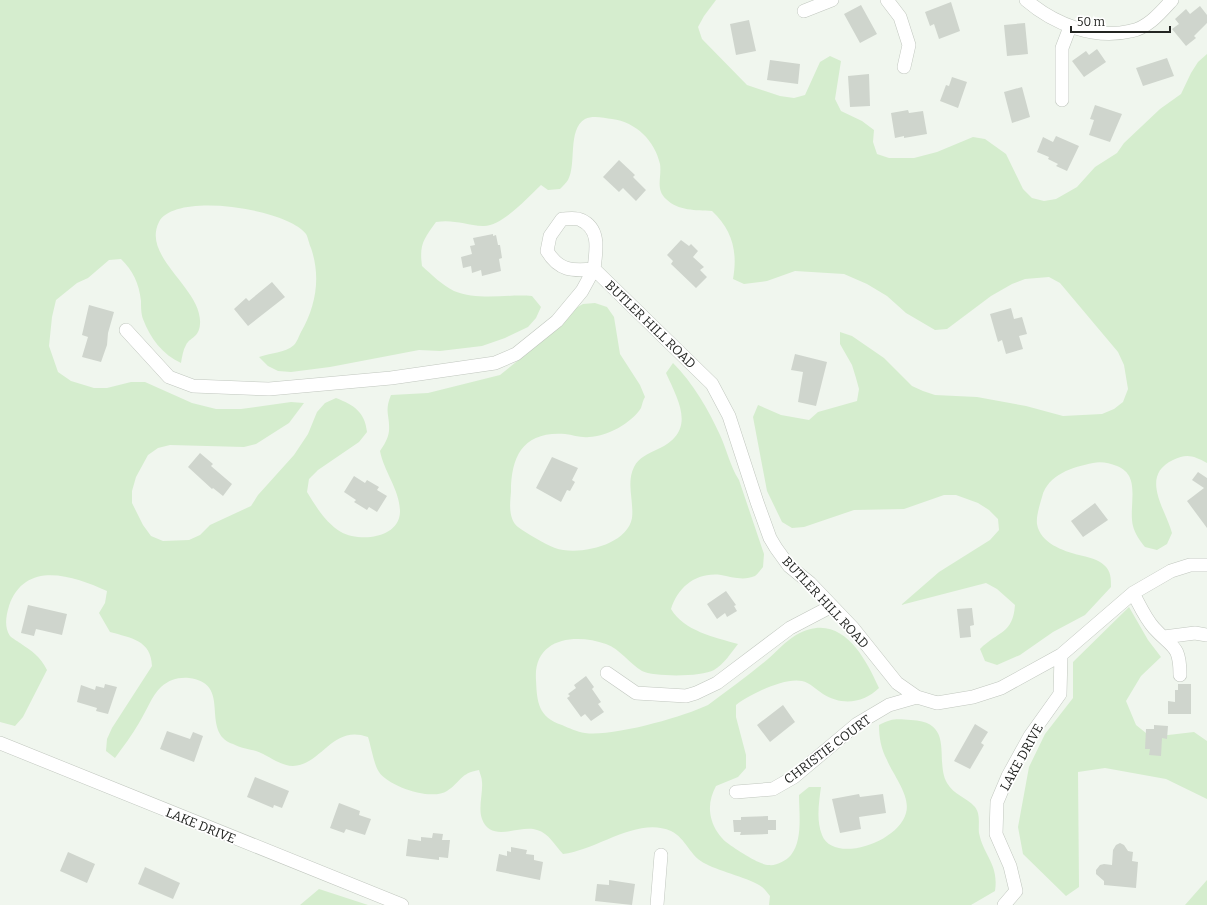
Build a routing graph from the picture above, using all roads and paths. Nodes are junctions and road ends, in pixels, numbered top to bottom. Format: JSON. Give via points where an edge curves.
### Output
{"nodes":[{"id":1,"x":832,"y":0,"type":"edge"},
{"id":2,"x":887,"y":0,"type":"edge"},
{"id":3,"x":1026,"y":0,"type":"edge"},
{"id":4,"x":1172,"y":0,"type":"edge"},
{"id":5,"x":804,"y":11,"type":"dead end"},
{"id":6,"x":1070,"y":27,"type":"junction"},
{"id":7,"x":904,"y":67,"type":"dead end"},
{"id":8,"x":1062,"y":100,"type":"dead end"},
{"id":9,"x":594,"y":269,"type":"junction"},
{"id":10,"x":126,"y":330,"type":"dead end"},
{"id":11,"x":1207,"y":565,"type":"edge"},
{"id":12,"x":1132,"y":593,"type":"junction"},
{"id":13,"x":832,"y":606,"type":"junction"},
{"id":14,"x":1207,"y":635,"type":"edge"},
{"id":15,"x":1164,"y":637,"type":"junction"},
{"id":16,"x":1061,"y":655,"type":"junction"},
{"id":17,"x":607,"y":673,"type":"dead end"},
{"id":18,"x":1180,"y":675,"type":"dead end"},
{"id":19,"x":917,"y":696,"type":"junction"},
{"id":20,"x":0,"y":744,"type":"edge"},
{"id":21,"x":736,"y":792,"type":"dead end"},
{"id":22,"x":661,"y":855,"type":"dead end"},
{"id":23,"x":402,"y":905,"type":"edge"},
{"id":24,"x":657,"y":905,"type":"edge"},
{"id":25,"x":1004,"y":905,"type":"edge"}],
"edges":[{"from":1,"to":5,"type":"street"},
{"from":2,"to":7,"type":"street","via":[[900,17],[909,45]]},
{"from":3,"to":6,"type":"street","via":[[1035,8]]},
{"from":4,"to":6,"type":"street","via":[[1156,18],[1132,31],[1101,34]]},
{"from":6,"to":8,"type":"street","via":[[1062,48]]},
{"from":9,"to":9,"type":"street","via":[[596,241],[592,228],[580,219],[562,219],[550,236],[547,251],[553,262],[573,270]]},
{"from":9,"to":10,"type":"street","via":[[582,291],[557,320],[516,354],[495,363],[391,378],[269,389],[193,386],[169,377]]},
{"from":9,"to":13,"type":"street","name":"BUTLER HILL ROAD","via":[[712,384],[729,416],[770,538],[789,566]]},
{"from":11,"to":12,"type":"street","name":"BUTLER HILL ROAD","via":[[1190,565],[1171,571]]},
{"from":12,"to":15,"type":"street","via":[[1149,622]]},
{"from":12,"to":16,"type":"street","name":"BUTLER HILL ROAD"},
{"from":13,"to":17,"type":"street","via":[[790,628],[717,683],[686,696],[636,693]]},
{"from":13,"to":19,"type":"street","name":"BUTLER HILL ROAD","via":[[897,683]]},
{"from":14,"to":15,"type":"street","via":[[1195,633]]},
{"from":15,"to":18,"type":"street","via":[[1178,653]]},
{"from":16,"to":19,"type":"street","name":"BUTLER HILL ROAD","via":[[1001,688],[973,697],[937,703]]},
{"from":16,"to":25,"type":"street","name":"LAKE DRIVE","via":[[1060,694],[1030,736],[997,802],[996,834],[1010,866],[1016,891]]},
{"from":19,"to":21,"type":"street","name":"CHRISTIE COURT","via":[[889,705],[857,724],[794,777],[772,789]]},
{"from":20,"to":23,"type":"street","name":"LAKE DRIVE"},
{"from":22,"to":24,"type":"street"}]}
